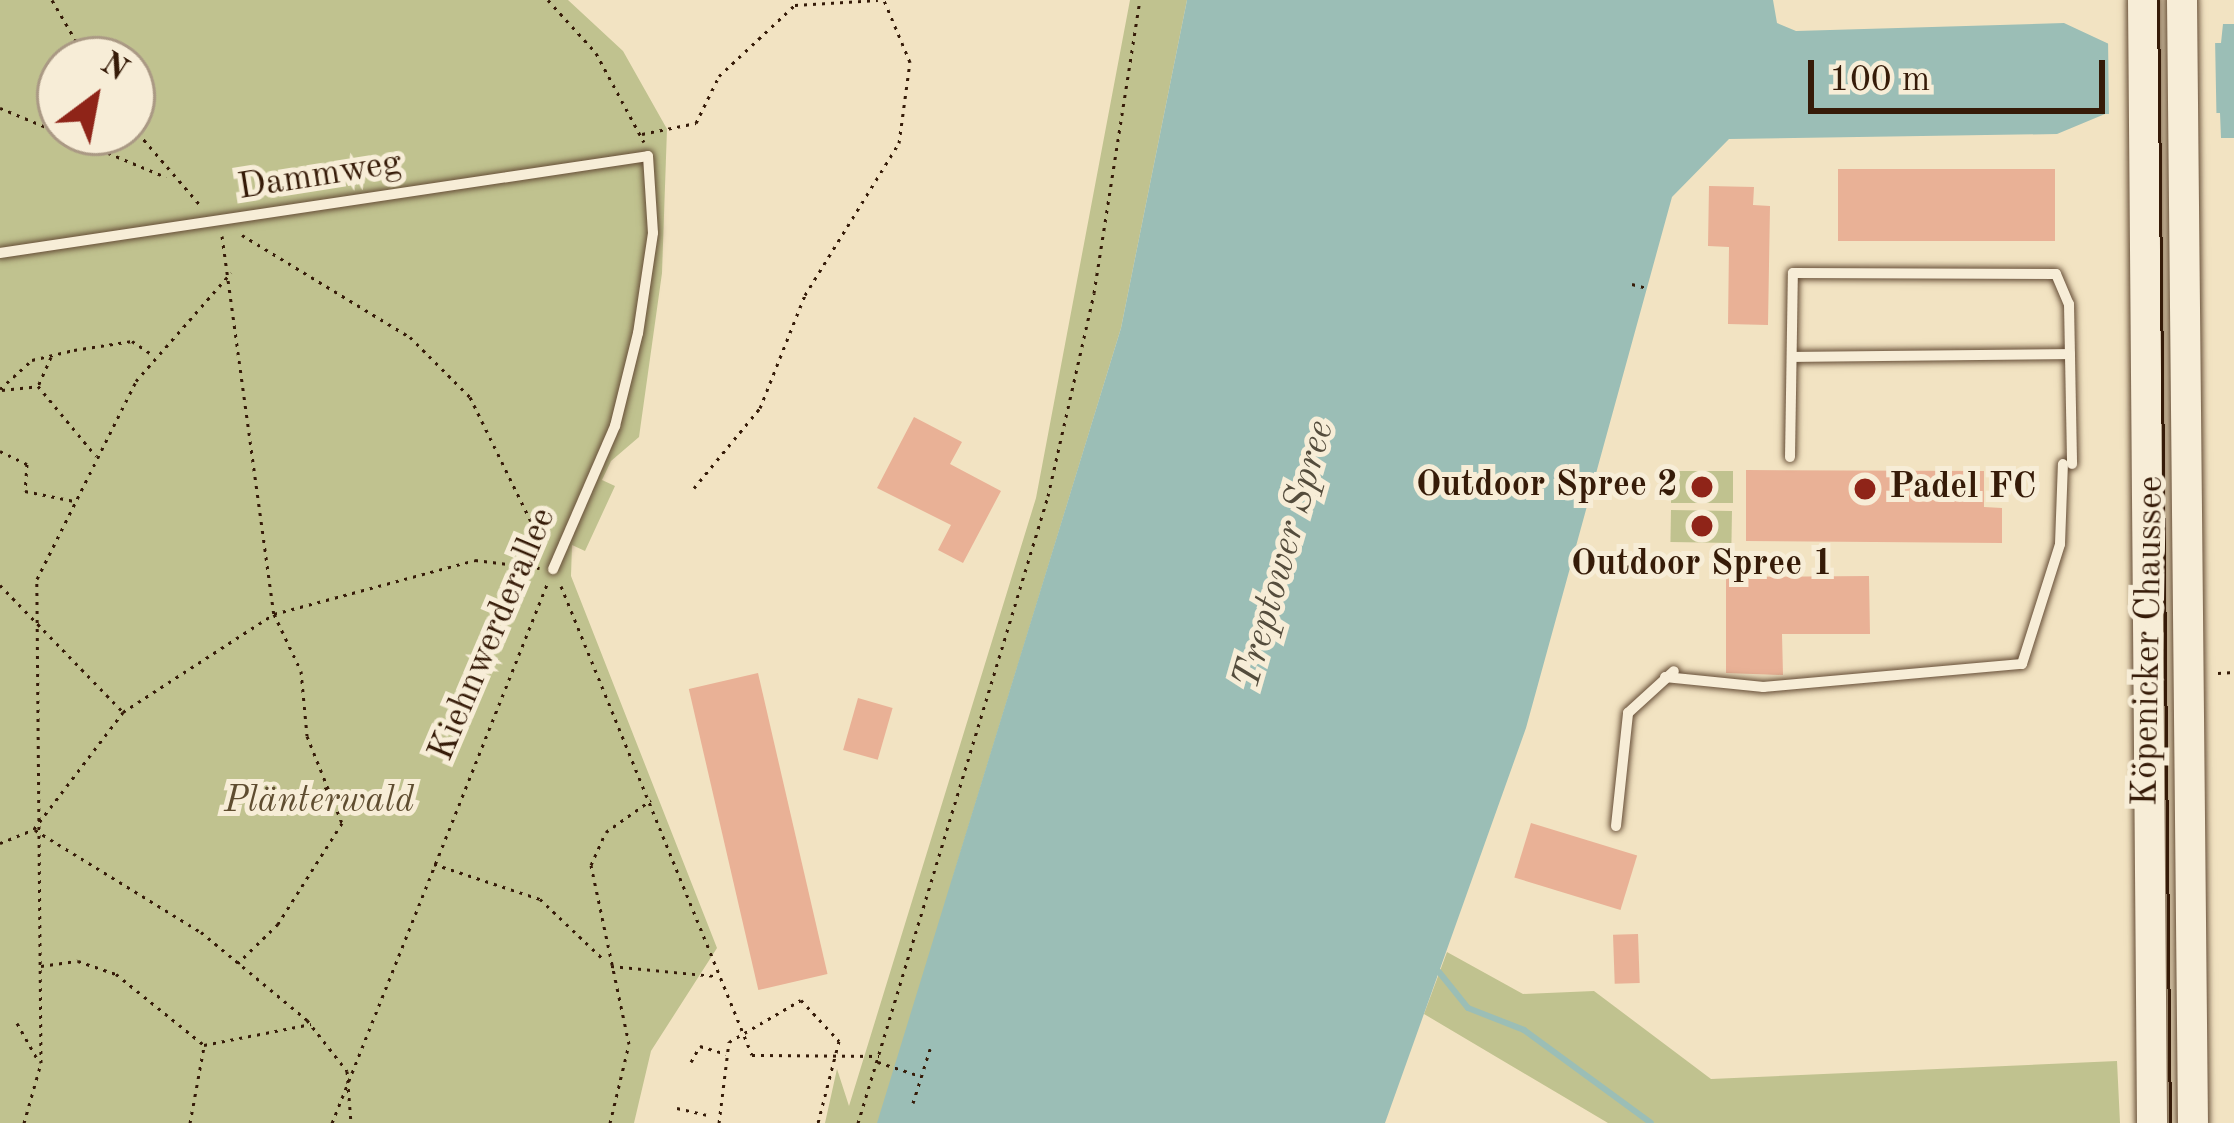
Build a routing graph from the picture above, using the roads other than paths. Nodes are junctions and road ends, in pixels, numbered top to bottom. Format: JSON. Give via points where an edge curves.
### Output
{"nodes":[{"id":1,"x":2182,"y":1,"type":"edge"},
{"id":2,"x":2144,"y":2,"type":"edge"},
{"id":3,"x":648,"y":156,"type":"joint"},
{"id":4,"x":0,"y":253,"type":"edge"},
{"id":5,"x":2070,"y":354,"type":"junction"},
{"id":6,"x":1792,"y":357,"type":"junction"},
{"id":7,"x":1790,"y":457,"type":"dead end"},
{"id":8,"x":2191,"y":463,"type":"junction"},
{"id":9,"x":2141,"y":464,"type":"junction"},
{"id":10,"x":553,"y":569,"type":"road end"},
{"id":11,"x":1616,"y":826,"type":"dead end"},
{"id":12,"x":2152,"y":1123,"type":"edge"},
{"id":13,"x":2193,"y":1123,"type":"edge"}],
"edges":[{"from":1,"to":8,"type":"main road","name":"Köpenicker Chaussee"},
{"from":2,"to":9,"type":"main road","name":"Köpenicker Chaussee"},
{"from":3,"to":4,"type":"lane","name":"Dammweg"},
{"from":3,"to":10,"type":"lane","name":"Kiehnwerderallee","via":[[653,233],[638,333],[615,426]]},
{"from":5,"to":6,"type":"lane"},
{"from":5,"to":6,"type":"lane","via":[[2056,274],[1793,273]]},
{"from":5,"to":11,"type":"lane","via":[[2060,544],[2022,664],[1763,687],[1669,674],[1628,713]]},
{"from":6,"to":7,"type":"lane"},
{"from":8,"to":9,"type":"lane"},
{"from":8,"to":13,"type":"main road","name":"Köpenicker Chaussee"},
{"from":9,"to":12,"type":"main road","name":"Köpenicker Chaussee"}]}
